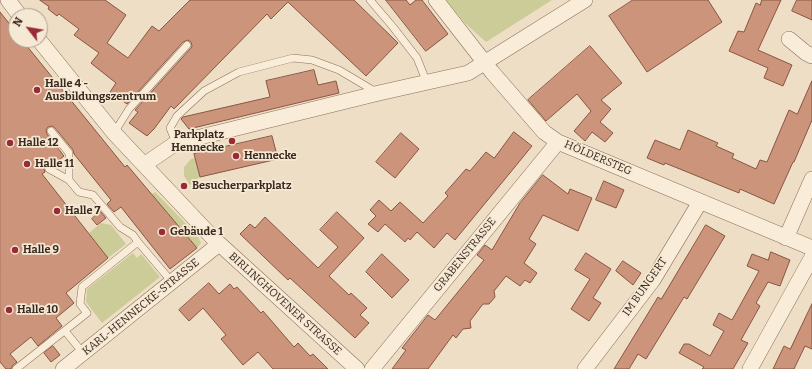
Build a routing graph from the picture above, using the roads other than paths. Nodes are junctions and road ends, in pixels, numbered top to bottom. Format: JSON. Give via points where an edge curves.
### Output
{"nodes":[{"id":1,"x":370,"y":0,"type":"edge"},
{"id":2,"x":436,"y":0,"type":"edge"},
{"id":3,"x":584,"y":0,"type":"edge"},
{"id":4,"x":789,"y":39,"type":"dead end"},
{"id":5,"x":187,"y":45,"type":"dead end"},
{"id":6,"x":45,"y":48,"type":"edge"},
{"id":7,"x":812,"y":56,"type":"edge"},
{"id":8,"x":485,"y":63,"type":"junction"},
{"id":9,"x":427,"y":83,"type":"junction"},
{"id":10,"x":379,"y":93,"type":"junction"},
{"id":11,"x":51,"y":131,"type":"dead end"},
{"id":12,"x":114,"y":133,"type":"junction"},
{"id":13,"x":558,"y":142,"type":"junction"},
{"id":14,"x":176,"y":143,"type":"junction"},
{"id":15,"x":144,"y":165,"type":"junction"},
{"id":16,"x":49,"y":168,"type":"dead end"},
{"id":17,"x":812,"y":179,"type":"edge"},
{"id":18,"x":70,"y":180,"type":"junction"},
{"id":19,"x":700,"y":202,"type":"junction"},
{"id":20,"x":786,"y":238,"type":"junction"},
{"id":21,"x":138,"y":242,"type":"junction"},
{"id":22,"x":220,"y":244,"type":"junction"},
{"id":23,"x":812,"y":248,"type":"edge"},
{"id":24,"x":812,"y":257,"type":"edge"},
{"id":25,"x":173,"y":282,"type":"junction"},
{"id":26,"x":64,"y":332,"type":"junction"},
{"id":27,"x":83,"y":353,"type":"junction"},
{"id":28,"x":16,"y":369,"type":"edge"},
{"id":29,"x":62,"y":369,"type":"edge"},
{"id":30,"x":357,"y":369,"type":"edge"},
{"id":31,"x":372,"y":369,"type":"edge"},
{"id":32,"x":585,"y":369,"type":"edge"},
{"id":33,"x":750,"y":369,"type":"edge"}],
"edges":[{"from":1,"to":9,"type":"lane","via":[[417,58]]},
{"from":2,"to":8,"type":"street","name":"HÖLDERSTEG"},
{"from":3,"to":8,"type":"street"},
{"from":4,"to":7,"type":"street"},
{"from":5,"to":12,"type":"lane","via":[[129,109]]},
{"from":6,"to":12,"type":"street","name":"BIRLINGHOVENER STRASSE"},
{"from":8,"to":9,"type":"street","via":[[468,73]]},
{"from":8,"to":13,"type":"street","name":"HÖLDERSTEG","via":[[544,132]]},
{"from":9,"to":10,"type":"street"},
{"from":10,"to":14,"type":"street"},
{"from":10,"to":14,"type":"lane","via":[[339,70],[312,60],[293,58],[239,72],[204,91],[178,116],[170,128]]},
{"from":11,"to":18,"type":"lane","via":[[69,153]]},
{"from":12,"to":15,"type":"street","name":"BIRLINGHOVENER STRASSE"},
{"from":13,"to":19,"type":"street","name":"HÖLDERSTEG"},
{"from":13,"to":31,"type":"street","name":"GRABENSTRASSE"},
{"from":14,"to":15,"type":"street"},
{"from":15,"to":22,"type":"street","name":"BIRLINGHOVENER STRASSE"},
{"from":16,"to":18,"type":"lane"},
{"from":17,"to":20,"type":"street"},
{"from":18,"to":21,"type":"lane","via":[[79,192],[92,195],[120,227],[133,235]]},
{"from":19,"to":20,"type":"street","name":"HÖLDERSTEG"},
{"from":19,"to":32,"type":"street","name":"IM BUNGERT","via":[[653,280]]},
{"from":20,"to":23,"type":"street","name":"HÖLDERSTEG"},
{"from":21,"to":25,"type":"lane"},
{"from":21,"to":26,"type":"lane","via":[[82,287],[80,304],[87,313]]},
{"from":22,"to":25,"type":"street","name":"KARL-HENNECKE-STRASSE"},
{"from":22,"to":30,"type":"street","name":"BIRLINGHOVENER STRASSE"},
{"from":24,"to":33,"type":"street"},
{"from":25,"to":27,"type":"street","name":"KARL-HENNECKE-STRASSE"},
{"from":26,"to":27,"type":"lane"},
{"from":26,"to":28,"type":"lane"},
{"from":27,"to":29,"type":"street","name":"KARL-HENNECKE-STRASSE"}]}
